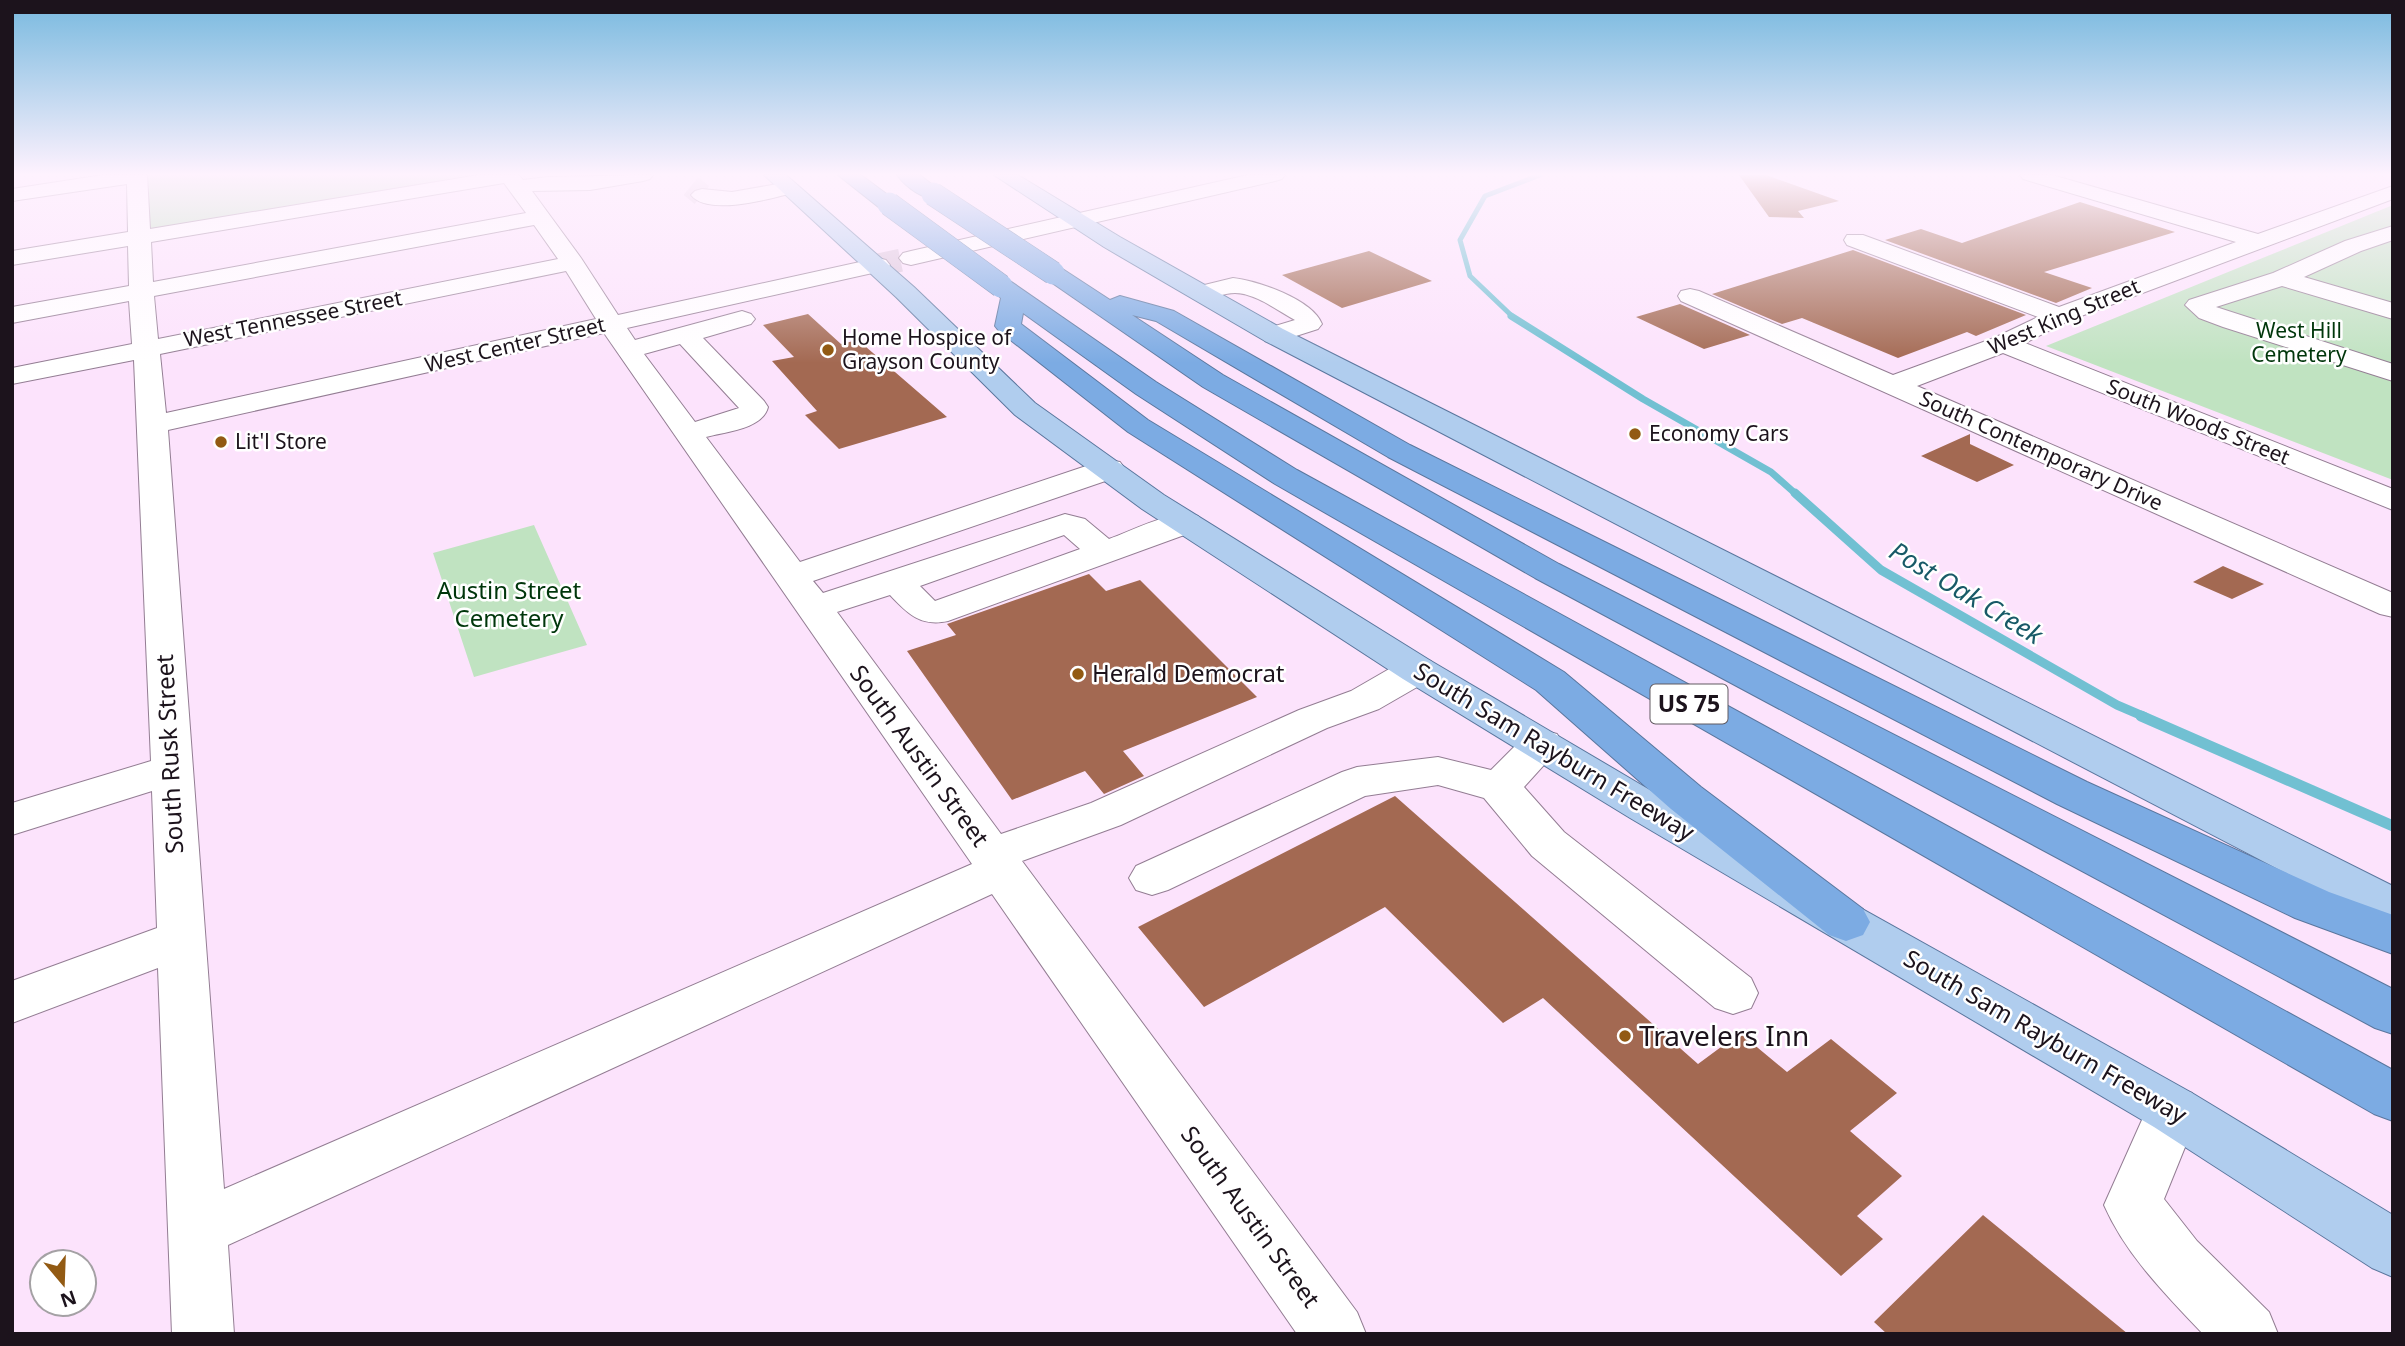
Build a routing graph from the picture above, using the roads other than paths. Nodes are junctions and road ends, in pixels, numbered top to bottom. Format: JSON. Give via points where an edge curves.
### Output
{"nodes":[{"id":1,"x":130,"y":238,"type":"edge"},
{"id":2,"x":141,"y":238,"type":"edge"},
{"id":3,"x":338,"y":238,"type":"edge"},
{"id":4,"x":555,"y":238,"type":"edge"},
{"id":5,"x":855,"y":238,"type":"edge"},
{"id":6,"x":934,"y":238,"type":"edge"},
{"id":7,"x":999,"y":238,"type":"edge"},
{"id":8,"x":1000,"y":238,"type":"edge"},
{"id":9,"x":1108,"y":238,"type":"edge"},
{"id":10,"x":2245,"y":238,"type":"edge"},
{"id":11,"x":2265,"y":238,"type":"edge"},
{"id":12,"x":2378,"y":238,"type":"edge"},
{"id":13,"x":1855,"y":240,"type":"dead end"},
{"id":14,"x":2256,"y":241,"type":"junction"},
{"id":15,"x":2353,"y":246,"type":"junction"},
{"id":16,"x":2393,"y":257,"type":"edge"},
{"id":17,"x":12,"y":258,"type":"edge"},
{"id":18,"x":2319,"y":262,"type":"junction"},
{"id":19,"x":573,"y":263,"type":"junction"},
{"id":20,"x":888,"y":263,"type":"junction"},
{"id":21,"x":2356,"y":272,"type":"dead end"},
{"id":22,"x":2282,"y":278,"type":"junction"},
{"id":23,"x":788,"y":285,"type":"junction"},
{"id":24,"x":141,"y":291,"type":"junction"},
{"id":25,"x":1007,"y":291,"type":"junction"},
{"id":26,"x":1690,"y":296,"type":"dead end"},
{"id":27,"x":1090,"y":297,"type":"junction"},
{"id":28,"x":2393,"y":311,"type":"edge"},
{"id":29,"x":12,"y":316,"type":"edge"},
{"id":30,"x":2059,"y":316,"type":"junction"},
{"id":31,"x":687,"y":336,"type":"junction"},
{"id":32,"x":619,"y":337,"type":"junction"},
{"id":33,"x":2003,"y":344,"type":"junction"},
{"id":34,"x":147,"y":349,"type":"junction"},
{"id":35,"x":2393,"y":373,"type":"edge"},
{"id":36,"x":12,"y":376,"type":"edge"},
{"id":37,"x":1893,"y":385,"type":"junction"},
{"id":38,"x":153,"y":425,"type":"junction"},
{"id":39,"x":687,"y":432,"type":"junction"},
{"id":40,"x":1109,"y":469,"type":"junction"},
{"id":41,"x":2393,"y":500,"type":"edge"},
{"id":42,"x":1186,"y":523,"type":"junction"},
{"id":43,"x":802,"y":593,"type":"junction"},
{"id":44,"x":2393,"y":606,"type":"edge"},
{"id":45,"x":1417,"y":670,"type":"junction"},
{"id":46,"x":1542,"y":744,"type":"junction"},
{"id":47,"x":171,"y":770,"type":"junction"},
{"id":48,"x":1499,"y":787,"type":"junction"},
{"id":49,"x":12,"y":819,"type":"edge"},
{"id":50,"x":995,"y":863,"type":"junction"},
{"id":51,"x":1152,"y":878,"type":"dead end"},
{"id":52,"x":2393,"y":907,"type":"edge"},
{"id":53,"x":1846,"y":922,"type":"junction"},
{"id":54,"x":2393,"y":935,"type":"edge"},
{"id":55,"x":181,"y":939,"type":"junction"},
{"id":56,"x":1733,"y":993,"type":"dead end"},
{"id":57,"x":12,"y":1002,"type":"edge"},
{"id":58,"x":2393,"y":1013,"type":"edge"},
{"id":59,"x":2393,"y":1097,"type":"edge"},
{"id":60,"x":2173,"y":1110,"type":"junction"},
{"id":61,"x":198,"y":1229,"type":"junction"},
{"id":62,"x":2393,"y":1248,"type":"edge"},
{"id":63,"x":203,"y":1334,"type":"edge"},
{"id":64,"x":1335,"y":1334,"type":"edge"},
{"id":65,"x":2247,"y":1334,"type":"edge"}],
"edges":[{"from":1,"to":17,"type":"street"},
{"from":2,"to":24,"type":"street","name":"South Rusk Street"},
{"from":3,"to":24,"type":"street"},
{"from":4,"to":19,"type":"street","name":"South Austin Street"},
{"from":5,"to":20,"type":"main road","name":"South Sam Rayburn Freeway"},
{"from":6,"to":25,"type":"highway","number":"US 75","bridge":true},
{"from":7,"to":20,"type":"street","name":"West Center Street"},
{"from":8,"to":27,"type":"highway","number":"US 75","bridge":true},
{"from":9,"to":52,"type":"main road","via":[[1274,335]]},
{"from":10,"to":14,"type":"street"},
{"from":11,"to":14,"type":"street","name":"West King Street"},
{"from":12,"to":15,"type":"street"},
{"from":13,"to":30,"type":"street"},
{"from":14,"to":30,"type":"street","name":"West King Street"},
{"from":15,"to":16,"type":"street"},
{"from":15,"to":18,"type":"street"},
{"from":18,"to":21,"type":"street"},
{"from":18,"to":22,"type":"street"},
{"from":19,"to":32,"type":"street","name":"South Austin Street"},
{"from":19,"to":34,"type":"street","name":"West Tennessee Street"},
{"from":20,"to":23,"type":"street","name":"West Center Street"},
{"from":20,"to":40,"type":"main road","name":"South Sam Rayburn Freeway","via":[[1025,409]]},
{"from":22,"to":28,"type":"street"},
{"from":22,"to":35,"type":"street","via":[[2198,305],[2232,322]]},
{"from":23,"to":31,"type":"street","via":[[797,295],[798,305],[706,327]]},
{"from":23,"to":32,"type":"street","name":"West Center Street"},
{"from":24,"to":29,"type":"street"},
{"from":24,"to":34,"type":"street","name":"South Rusk Street"},
{"from":25,"to":53,"type":"highway","via":[[1008,326],[1138,426],[1550,681],[1686,798]]},
{"from":25,"to":59,"type":"highway","number":"US 75","via":[[1146,388],[1286,477]]},
{"from":26,"to":37,"type":"street","name":"South Contemporary Drive"},
{"from":27,"to":54,"type":"highway","via":[[1165,316],[1399,451],[2072,793],[2312,905]]},
{"from":27,"to":58,"type":"highway","number":"US 75","via":[[1213,381],[1547,571]]},
{"from":30,"to":33,"type":"street","name":"West King Street"},
{"from":31,"to":32,"type":"street"},
{"from":31,"to":39,"type":"street","via":[[754,407],[745,417]]},
{"from":32,"to":38,"type":"street","name":"West Center Street"},
{"from":32,"to":39,"type":"street","name":"South Austin Street"},
{"from":33,"to":37,"type":"street","name":"West King Street"},
{"from":33,"to":41,"type":"street","name":"South Woods Street"},
{"from":34,"to":36,"type":"street","name":"West Tennessee Street"},
{"from":34,"to":38,"type":"street","name":"South Rusk Street"},
{"from":37,"to":44,"type":"street","name":"South Contemporary Drive"},
{"from":38,"to":47,"type":"street","name":"South Rusk Street"},
{"from":39,"to":43,"type":"street","name":"South Austin Street"},
{"from":40,"to":42,"type":"main road","name":"South Sam Rayburn Freeway"},
{"from":40,"to":43,"type":"street"},
{"from":42,"to":43,"type":"street","via":[[935,613],[924,610],[897,582]]},
{"from":42,"to":45,"type":"main road","name":"South Sam Rayburn Freeway"},
{"from":43,"to":50,"type":"street","name":"South Austin Street"},
{"from":45,"to":46,"type":"main road","name":"South Sam Rayburn Freeway"},
{"from":45,"to":50,"type":"street","via":[[1365,700],[1313,719]]},
{"from":46,"to":48,"type":"street"},
{"from":46,"to":53,"type":"main road","name":"South Sam Rayburn Freeway"},
{"from":47,"to":49,"type":"street"},
{"from":47,"to":55,"type":"street","name":"South Rusk Street"},
{"from":48,"to":51,"type":"street","via":[[1437,771],[1357,782]]},
{"from":48,"to":56,"type":"street","via":[[1548,845]]},
{"from":50,"to":61,"type":"street"},
{"from":50,"to":64,"type":"street","name":"South Austin Street"},
{"from":53,"to":60,"type":"main road","name":"South Sam Rayburn Freeway"},
{"from":55,"to":57,"type":"street"},
{"from":55,"to":61,"type":"street","name":"South Rusk Street"},
{"from":60,"to":62,"type":"main road","name":"South Sam Rayburn Freeway"},
{"from":60,"to":65,"type":"street","via":[[2133,1205],[2176,1262]]},
{"from":61,"to":63,"type":"street","name":"South Rusk Street"}]}
